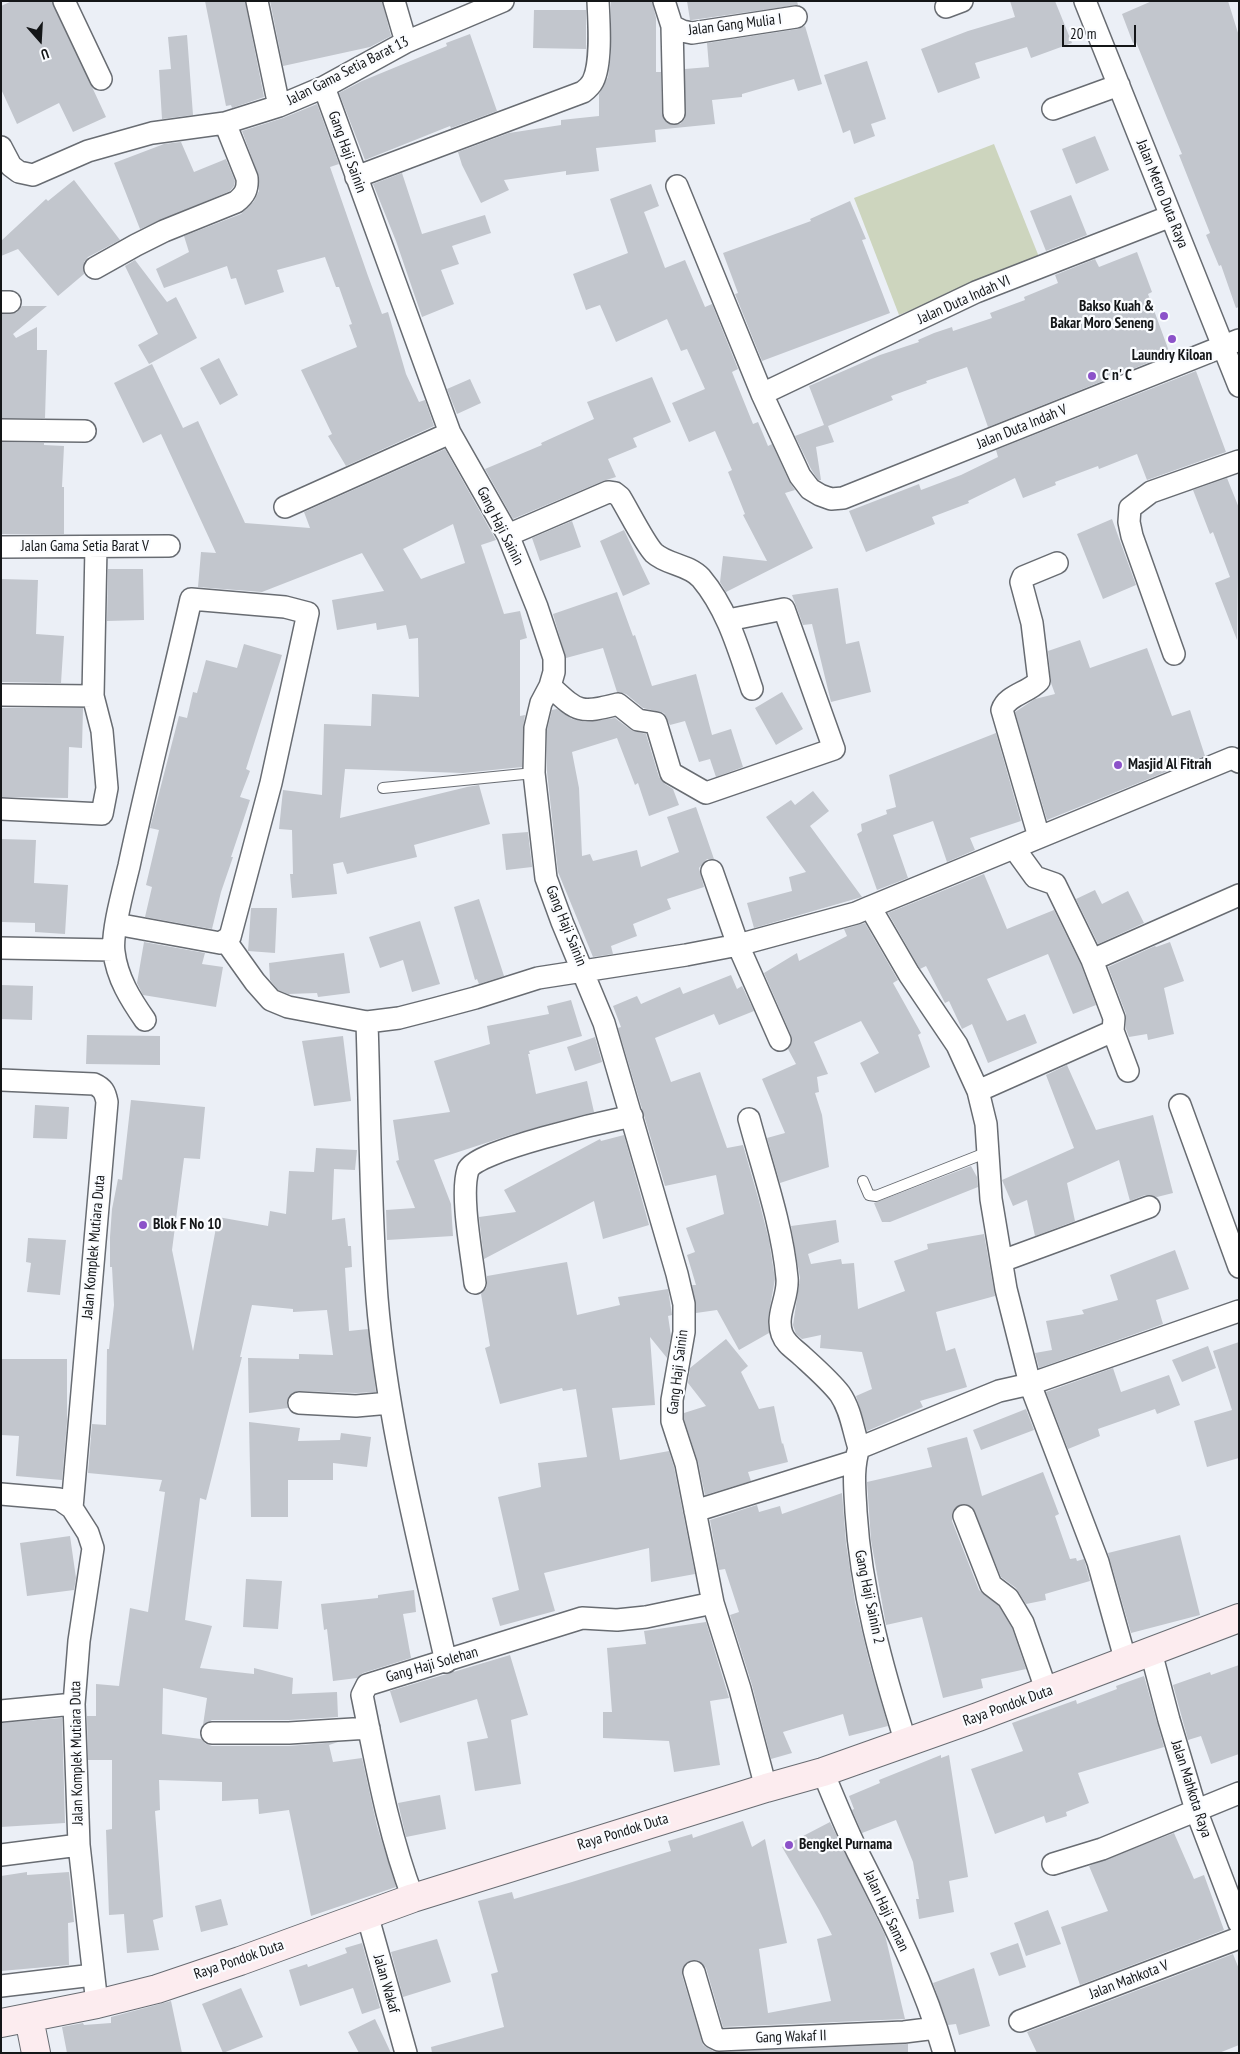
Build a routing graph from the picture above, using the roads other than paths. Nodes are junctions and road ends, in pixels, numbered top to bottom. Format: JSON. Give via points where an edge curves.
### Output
{"nodes":[{"id":1,"x":64,"y":1,"type":"edge"},
{"id":2,"x":257,"y":1,"type":"edge"},
{"id":3,"x":394,"y":1,"type":"edge"},
{"id":4,"x":503,"y":1,"type":"edge"},
{"id":5,"x":598,"y":1,"type":"edge"},
{"id":6,"x":664,"y":1,"type":"edge"},
{"id":7,"x":1086,"y":1,"type":"edge"},
{"id":8,"x":796,"y":17,"type":"dead end"},
{"id":9,"x":672,"y":26,"type":"junction"},
{"id":10,"x":406,"y":42,"type":"junction"},
{"id":11,"x":101,"y":79,"type":"dead end"},
{"id":12,"x":1119,"y":85,"type":"junction"},
{"id":13,"x":324,"y":87,"type":"junction"},
{"id":14,"x":279,"y":106,"type":"junction"},
{"id":15,"x":1053,"y":109,"type":"dead end"},
{"id":16,"x":674,"y":113,"type":"dead end"},
{"id":17,"x":226,"y":123,"type":"junction"},
{"id":18,"x":1,"y":147,"type":"edge"},
{"id":19,"x":356,"y":177,"type":"junction"},
{"id":20,"x":677,"y":186,"type":"dead end"},
{"id":21,"x":1171,"y":216,"type":"junction"},
{"id":22,"x":95,"y":268,"type":"dead end"},
{"id":23,"x":1231,"y":343,"type":"edge"},
{"id":24,"x":1239,"y":386,"type":"edge"},
{"id":25,"x":762,"y":394,"type":"junction"},
{"id":26,"x":1,"y":430,"type":"edge"},
{"id":27,"x":85,"y":431,"type":"dead end"},
{"id":28,"x":450,"y":432,"type":"junction"},
{"id":29,"x":1239,"y":461,"type":"edge"},
{"id":30,"x":285,"y":507,"type":"dead end"},
{"id":31,"x":508,"y":535,"type":"junction"},
{"id":32,"x":169,"y":546,"type":"dead end"},
{"id":33,"x":1,"y":547,"type":"edge"},
{"id":34,"x":96,"y":548,"type":"junction"},
{"id":35,"x":1057,"y":563,"type":"dead end"},
{"id":36,"x":728,"y":620,"type":"junction"},
{"id":37,"x":1174,"y":654,"type":"dead end"},
{"id":38,"x":550,"y":686,"type":"junction"},
{"id":39,"x":752,"y":689,"type":"dead end"},
{"id":40,"x":1,"y":695,"type":"edge"},
{"id":41,"x":93,"y":696,"type":"junction"},
{"id":42,"x":1239,"y":762,"type":"edge"},
{"id":43,"x":534,"y":773,"type":"junction"},
{"id":44,"x":384,"y":788,"type":"dead end"},
{"id":45,"x":1,"y":809,"type":"edge"},
{"id":46,"x":1039,"y":837,"type":"junction"},
{"id":47,"x":1014,"y":848,"type":"junction"},
{"id":48,"x":712,"y":871,"type":"dead end"},
{"id":49,"x":1239,"y":895,"type":"edge"},
{"id":50,"x":870,"y":907,"type":"junction"},
{"id":51,"x":116,"y":924,"type":"junction"},
{"id":52,"x":225,"y":940,"type":"junction"},
{"id":53,"x":738,"y":945,"type":"junction"},
{"id":54,"x":1,"y":948,"type":"edge"},
{"id":55,"x":113,"y":950,"type":"junction"},
{"id":56,"x":1092,"y":960,"type":"junction"},
{"id":57,"x":583,"y":970,"type":"junction"},
{"id":58,"x":146,"y":1020,"type":"dead end"},
{"id":59,"x":367,"y":1022,"type":"junction"},
{"id":60,"x":1113,"y":1031,"type":"junction"},
{"id":61,"x":780,"y":1040,"type":"dead end"},
{"id":62,"x":1128,"y":1071,"type":"dead end"},
{"id":63,"x":1,"y":1080,"type":"edge"},
{"id":64,"x":978,"y":1091,"type":"junction"},
{"id":65,"x":1180,"y":1105,"type":"dead end"},
{"id":66,"x":632,"y":1116,"type":"junction"},
{"id":67,"x":749,"y":1119,"type":"dead end"},
{"id":68,"x":988,"y":1152,"type":"junction"},
{"id":69,"x":863,"y":1181,"type":"dead end"},
{"id":70,"x":1149,"y":1207,"type":"dead end"},
{"id":71,"x":1002,"y":1261,"type":"junction"},
{"id":72,"x":1239,"y":1267,"type":"edge"},
{"id":73,"x":475,"y":1283,"type":"dead end"},
{"id":74,"x":1239,"y":1311,"type":"edge"},
{"id":75,"x":1030,"y":1384,"type":"junction"},
{"id":76,"x":299,"y":1403,"type":"dead end"},
{"id":77,"x":390,"y":1403,"type":"junction"},
{"id":78,"x":857,"y":1454,"type":"junction"},
{"id":79,"x":1,"y":1494,"type":"edge"},
{"id":80,"x":695,"y":1510,"type":"junction"},
{"id":81,"x":964,"y":1516,"type":"dead end"},
{"id":82,"x":80,"y":1521,"type":"junction"},
{"id":83,"x":713,"y":1603,"type":"junction"},
{"id":84,"x":1239,"y":1618,"type":"edge"},
{"id":85,"x":1151,"y":1652,"type":"junction"},
{"id":86,"x":446,"y":1662,"type":"junction"},
{"id":87,"x":1126,"y":1662,"type":"junction"},
{"id":88,"x":1047,"y":1692,"type":"junction"},
{"id":89,"x":74,"y":1704,"type":"junction"},
{"id":90,"x":1,"y":1711,"type":"edge"},
{"id":91,"x":369,"y":1728,"type":"junction"},
{"id":92,"x":212,"y":1733,"type":"dead end"},
{"id":93,"x":906,"y":1743,"type":"junction"},
{"id":94,"x":823,"y":1772,"type":"junction"},
{"id":95,"x":766,"y":1788,"type":"junction"},
{"id":96,"x":1239,"y":1793,"type":"edge"},
{"id":97,"x":1196,"y":1810,"type":"junction"},
{"id":98,"x":79,"y":1845,"type":"junction"},
{"id":99,"x":1,"y":1855,"type":"edge"},
{"id":100,"x":1053,"y":1864,"type":"dead end"},
{"id":101,"x":413,"y":1898,"type":"junction"},
{"id":102,"x":367,"y":1914,"type":"junction"},
{"id":103,"x":1239,"y":1923,"type":"edge"},
{"id":104,"x":1239,"y":1938,"type":"edge"},
{"id":105,"x":694,"y":1972,"type":"dead end"},
{"id":106,"x":93,"y":1975,"type":"junction"},
{"id":107,"x":1,"y":1986,"type":"edge"},
{"id":108,"x":97,"y":2004,"type":"junction"},
{"id":109,"x":28,"y":2018,"type":"junction"},
{"id":110,"x":1020,"y":2021,"type":"dead end"},
{"id":111,"x":1,"y":2023,"type":"edge"},
{"id":112,"x":936,"y":2028,"type":"junction"},
{"id":113,"x":36,"y":2053,"type":"edge"},
{"id":114,"x":406,"y":2053,"type":"edge"},
{"id":115,"x":944,"y":2053,"type":"edge"}],
"edges":[{"from":1,"to":11,"type":"street"},
{"from":2,"to":14,"type":"street"},
{"from":3,"to":10,"type":"street"},
{"from":4,"to":10,"type":"street","name":"Jalan Gama Setia Barat 13"},
{"from":5,"to":19,"type":"street","via":[[599,39],[595,74],[583,92]]},
{"from":6,"to":9,"type":"street","name":"Jalan Gang Mulia I"},
{"from":7,"to":12,"type":"street","name":"Jalan Metro Duta Raya"},
{"from":8,"to":9,"type":"street","name":"Jalan Gang Mulia I","via":[[692,33]]},
{"from":9,"to":16,"type":"street"},
{"from":10,"to":13,"type":"street","name":"Jalan Gama Setia Barat 13"},
{"from":12,"to":15,"type":"street"},
{"from":12,"to":21,"type":"street","name":"Jalan Metro Duta Raya"},
{"from":13,"to":14,"type":"street","name":"Jalan Gama Setia Barat 13"},
{"from":13,"to":19,"type":"street","name":"Gang Haji Sainin"},
{"from":14,"to":17,"type":"street","name":"Jalan Gama Setia Barat 13"},
{"from":17,"to":18,"type":"street","name":"Jalan Gama Setia Barat 13","via":[[152,133],[88,151],[33,175],[19,172],[11,166]]},
{"from":17,"to":22,"type":"street","via":[[247,178],[242,198],[136,245]]},
{"from":19,"to":28,"type":"street","name":"Gang Haji Sainin"},
{"from":20,"to":25,"type":"street"},
{"from":21,"to":23,"type":"street","name":"Jalan Metro Duta Raya"},
{"from":21,"to":25,"type":"street","name":"Jalan Duta Indah VI","via":[[976,292]]},
{"from":23,"to":24,"type":"street","name":"Jalan Metro Duta Raya"},
{"from":23,"to":25,"type":"street","name":"Jalan Duta Indah V","via":[[843,498],[831,499],[820,495],[800,476]]},
{"from":26,"to":27,"type":"street"},
{"from":28,"to":30,"type":"street"},
{"from":28,"to":31,"type":"street","name":"Gang Haji Sainin"},
{"from":29,"to":37,"type":"street","via":[[1151,492],[1130,508],[1132,536]]},
{"from":31,"to":36,"type":"street","via":[[608,492],[615,493],[653,552],[700,577]]},
{"from":31,"to":38,"type":"street","name":"Gang Haji Sainin","via":[[538,607],[554,658]]},
{"from":32,"to":34,"type":"street","name":"Jalan Gama Setia Barat V"},
{"from":33,"to":34,"type":"street","name":"Jalan Gama Setia Barat V"},
{"from":34,"to":41,"type":"street"},
{"from":35,"to":46,"type":"street","via":[[1023,577],[1021,582],[1032,622],[1039,681],[1033,688],[1008,700],[1002,710]]},
{"from":36,"to":38,"type":"street","via":[[784,609],[834,750],[706,793],[671,773],[656,723],[638,720],[618,704],[592,711],[573,708]]},
{"from":36,"to":39,"type":"street"},
{"from":38,"to":43,"type":"street","name":"Gang Haji Sainin","via":[[541,702],[534,728]]},
{"from":40,"to":41,"type":"street"},
{"from":41,"to":45,"type":"street","via":[[102,731],[106,778],[102,814]]},
{"from":42,"to":46,"type":"street","via":[[1232,758]]},
{"from":43,"to":44,"type":"lane"},
{"from":43,"to":57,"type":"street","name":"Gang Haji Sainin","via":[[546,878]]},
{"from":46,"to":47,"type":"street"},
{"from":47,"to":50,"type":"street"},
{"from":47,"to":56,"type":"street","via":[[1035,877],[1055,884]]},
{"from":48,"to":53,"type":"street"},
{"from":49,"to":56,"type":"street"},
{"from":50,"to":53,"type":"street"},
{"from":50,"to":64,"type":"street","via":[[957,1045]]},
{"from":51,"to":52,"type":"street","via":[[220,943]]},
{"from":51,"to":52,"type":"street","via":[[191,598],[285,607],[308,613],[271,783],[230,937]]},
{"from":51,"to":55,"type":"street"},
{"from":52,"to":59,"type":"street","via":[[271,1000],[288,1007]]},
{"from":53,"to":57,"type":"street"},
{"from":53,"to":61,"type":"street"},
{"from":54,"to":55,"type":"street"},
{"from":55,"to":58,"type":"street","via":[[128,996]]},
{"from":56,"to":60,"type":"street","via":[[1114,1018]]},
{"from":57,"to":59,"type":"street","via":[[538,978],[399,1018]]},
{"from":57,"to":66,"type":"street","name":"Gang Haji Sainin","via":[[604,1023]]},
{"from":59,"to":77,"type":"street","via":[[377,1298]]},
{"from":60,"to":62,"type":"street"},
{"from":60,"to":64,"type":"street"},
{"from":63,"to":82,"type":"street","name":"Jalan Komplek Mutiara Duta","via":[[94,1084],[105,1093],[107,1102]]},
{"from":64,"to":68,"type":"street","via":[[984,1108]]},
{"from":65,"to":72,"type":"street"},
{"from":66,"to":73,"type":"street","via":[[560,1133],[487,1156],[468,1168],[466,1208]]},
{"from":66,"to":80,"type":"street","name":"Gang Haji Sainin","via":[[684,1304],[684,1332],[672,1400],[672,1422],[686,1464]]},
{"from":67,"to":78,"type":"street","name":"Gang Haji Sainin 2","via":[[776,1215],[786,1274],[782,1334],[789,1345],[839,1393],[848,1407]]},
{"from":68,"to":69,"type":"lane","via":[[876,1196],[868,1195]]},
{"from":68,"to":71,"type":"street","via":[[991,1199]]},
{"from":70,"to":71,"type":"street"},
{"from":71,"to":75,"type":"street"},
{"from":74,"to":75,"type":"street"},
{"from":75,"to":78,"type":"street","via":[[999,1391]]},
{"from":75,"to":87,"type":"street","via":[[1098,1562]]},
{"from":76,"to":77,"type":"street","via":[[356,1406]]},
{"from":77,"to":86,"type":"street"},
{"from":78,"to":80,"type":"street"},
{"from":78,"to":93,"type":"street","name":"Gang Haji Sainin 2","via":[[854,1486],[864,1590]]},
{"from":79,"to":82,"type":"street","via":[[59,1499]]},
{"from":80,"to":83,"type":"street","name":"Gang Haji Sainin"},
{"from":81,"to":88,"type":"street","via":[[991,1585],[1008,1598],[1023,1623]]},
{"from":82,"to":89,"type":"street","name":"Jalan Komplek Mutiara Duta","via":[[93,1548],[78,1650]]},
{"from":83,"to":86,"type":"street","name":"Gang Haji Solehan","via":[[646,1617],[617,1620],[582,1618]]},
{"from":83,"to":95,"type":"street","name":"Gang Haji Sainin"},
{"from":84,"to":85,"type":"main road","name":"Raya Pondok Duta"},
{"from":85,"to":87,"type":"main road","name":"Raya Pondok Duta"},
{"from":85,"to":97,"type":"street","name":"Jalan Mahkota Raya"},
{"from":86,"to":91,"type":"street","name":"Gang Haji Solehan","via":[[367,1685],[362,1696]]},
{"from":87,"to":88,"type":"main road","name":"Raya Pondok Duta"},
{"from":88,"to":93,"type":"main road","name":"Raya Pondok Duta"},
{"from":89,"to":90,"type":"street"},
{"from":89,"to":98,"type":"street","name":"Jalan Komplek Mutiara Duta"},
{"from":91,"to":92,"type":"street","via":[[288,1734]]},
{"from":91,"to":101,"type":"street","name":"Gang Haji Solehan","via":[[384,1801]]},
{"from":93,"to":94,"type":"main road","name":"Raya Pondok Duta"},
{"from":94,"to":95,"type":"main road","name":"Raya Pondok Duta"},
{"from":94,"to":112,"type":"street","name":"Jalan Haji Saman","via":[[927,1998]]},
{"from":95,"to":101,"type":"main road","name":"Raya Pondok Duta"},
{"from":96,"to":97,"type":"street"},
{"from":97,"to":100,"type":"street"},
{"from":97,"to":103,"type":"street","name":"Jalan Mahkota Raya"},
{"from":98,"to":99,"type":"street"},
{"from":98,"to":106,"type":"street","name":"Jalan Komplek Mutiara Duta"},
{"from":101,"to":102,"type":"main road","name":"Raya Pondok Duta"},
{"from":102,"to":108,"type":"main road","name":"Raya Pondok Duta","via":[[166,1986]]},
{"from":102,"to":114,"type":"street","name":"Jalan Wakaf"},
{"from":104,"to":110,"type":"street","name":"Jalan Mahkota V"},
{"from":105,"to":112,"type":"street","name":"Gang Wakaf II","via":[[713,2037],[719,2040]]},
{"from":106,"to":107,"type":"street"},
{"from":106,"to":108,"type":"street","name":"Jalan Komplek Mutiara Duta"},
{"from":108,"to":109,"type":"main road","name":"Raya Pondok Duta"},
{"from":109,"to":111,"type":"main road","name":"Raya Pondok Duta"},
{"from":109,"to":113,"type":"main road"},
{"from":112,"to":115,"type":"street","name":"Jalan Haji Saman"}]}
